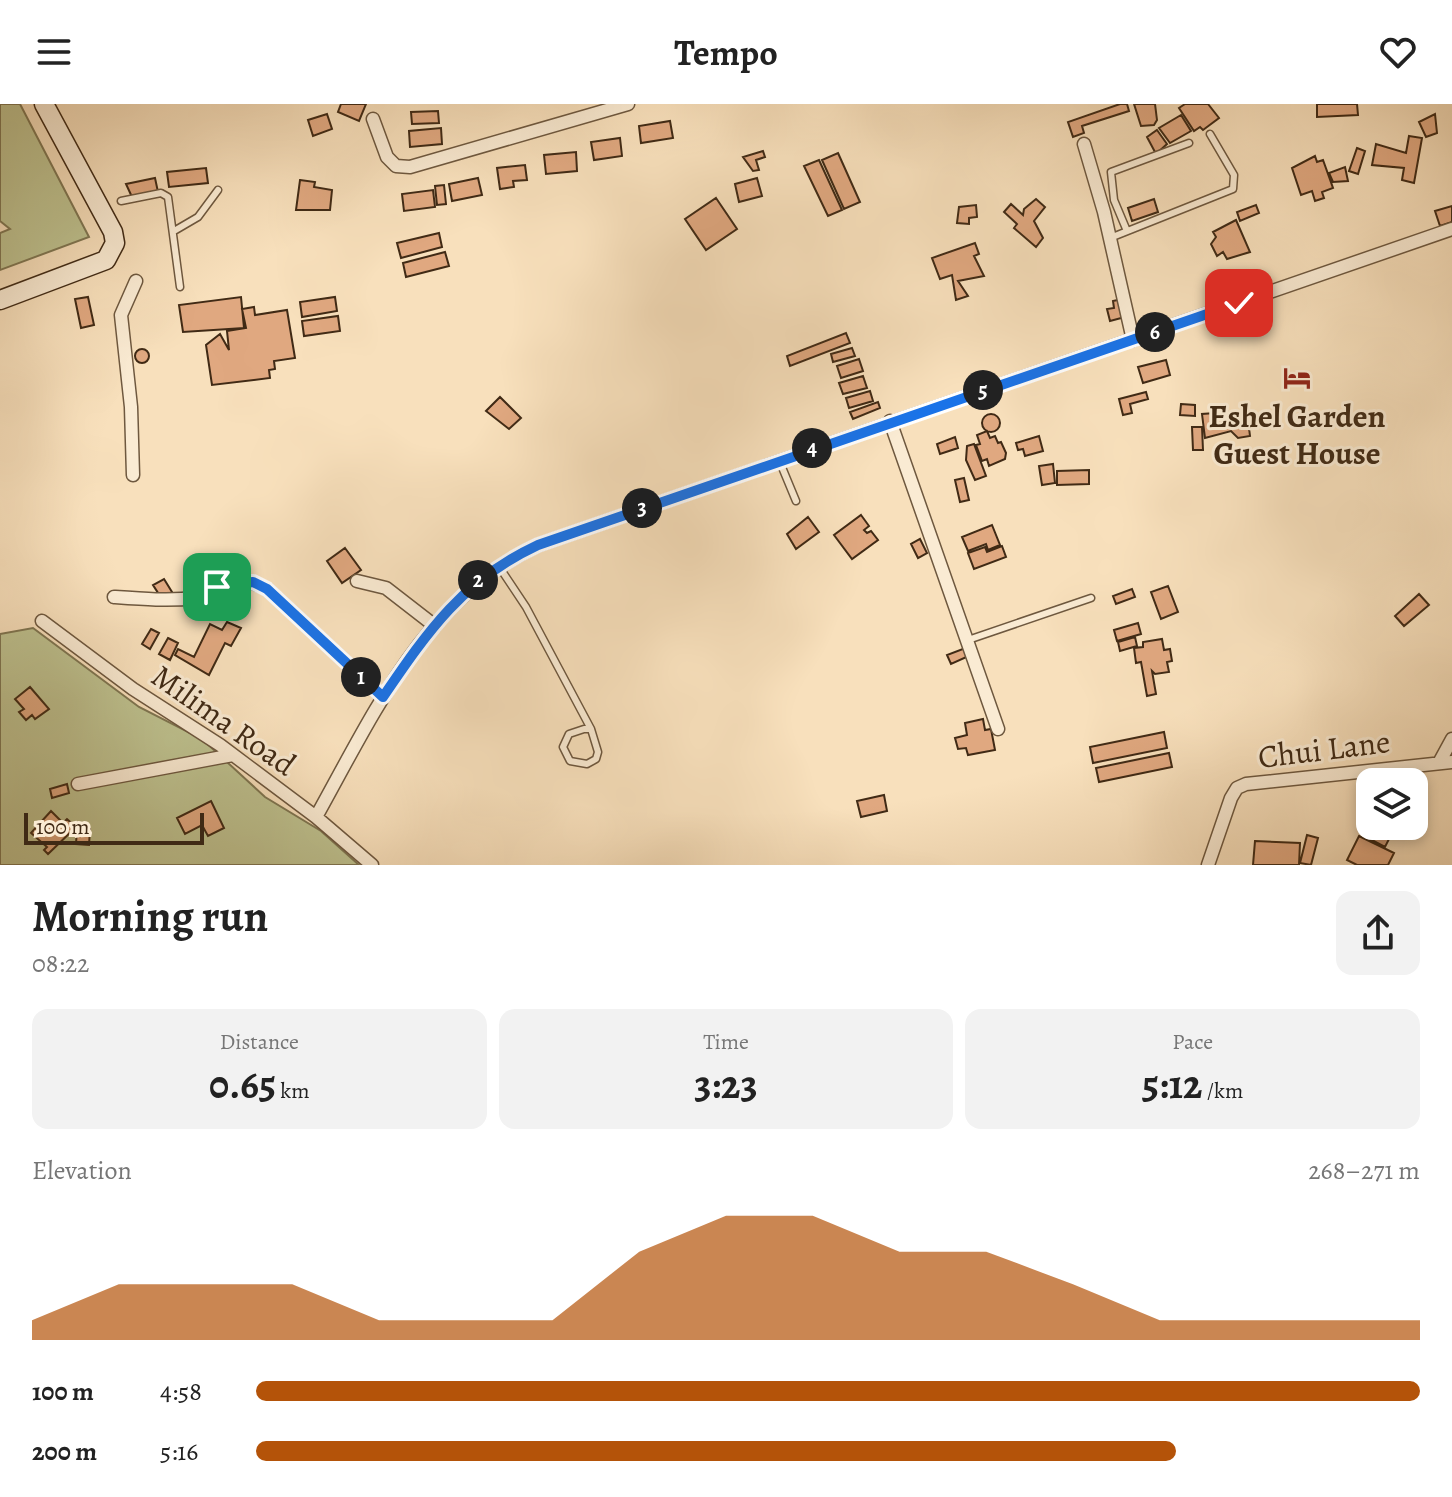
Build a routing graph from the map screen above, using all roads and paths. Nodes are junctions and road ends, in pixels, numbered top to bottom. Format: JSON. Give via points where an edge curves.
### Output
{"nodes":[{"id":1,"x":44,"y":104,"type":"edge"},
{"id":2,"x":628,"y":104,"type":"edge"},
{"id":3,"x":373,"y":119,"type":"dead end"},
{"id":4,"x":1210,"y":134,"type":"dead end"},
{"id":5,"x":1189,"y":143,"type":"dead end"},
{"id":6,"x":1084,"y":144,"type":"dead end"},
{"id":7,"x":218,"y":190,"type":"dead end"},
{"id":8,"x":121,"y":201,"type":"dead end"},
{"id":9,"x":1452,"y":229,"type":"edge"},
{"id":10,"x":174,"y":231,"type":"junction"},
{"id":11,"x":1127,"y":231,"type":"junction"},
{"id":12,"x":1110,"y":238,"type":"junction"},
{"id":13,"x":136,"y":281,"type":"dead end"},
{"id":14,"x":180,"y":287,"type":"dead end"},
{"id":15,"x":0,"y":300,"type":"edge"},
{"id":16,"x":1133,"y":340,"type":"junction"},
{"id":17,"x":890,"y":421,"type":"junction"},
{"id":18,"x":779,"y":460,"type":"junction"},
{"id":19,"x":133,"y":475,"type":"dead end"},
{"id":20,"x":796,"y":501,"type":"dead end"},
{"id":21,"x":498,"y":565,"type":"junction"},
{"id":22,"x":357,"y":581,"type":"dead end"},
{"id":23,"x":114,"y":597,"type":"dead end"},
{"id":24,"x":1091,"y":598,"type":"dead end"},
{"id":25,"x":42,"y":621,"type":"dead end"},
{"id":26,"x":435,"y":626,"type":"junction"},
{"id":27,"x":968,"y":640,"type":"junction"},
{"id":28,"x":383,"y":697,"type":"junction"},
{"id":29,"x":591,"y":729,"type":"junction"},
{"id":30,"x":998,"y":729,"type":"dead end"},
{"id":31,"x":1452,"y":739,"type":"edge"},
{"id":32,"x":233,"y":755,"type":"junction"},
{"id":33,"x":1446,"y":762,"type":"edge"},
{"id":34,"x":78,"y":784,"type":"dead end"},
{"id":35,"x":316,"y":817,"type":"junction"},
{"id":36,"x":372,"y":865,"type":"edge"},
{"id":37,"x":1208,"y":865,"type":"edge"}],
"edges":[{"from":1,"to":15,"type":"street","via":[[115,243],[106,260]]},
{"from":2,"to":3,"type":"street","via":[[410,167],[396,166],[387,157]]},
{"from":4,"to":11,"type":"lane","via":[[1234,175],[1233,189]]},
{"from":5,"to":11,"type":"lane","via":[[1111,172],[1114,200]]},
{"from":6,"to":12,"type":"street"},
{"from":7,"to":10,"type":"lane","via":[[198,217]]},
{"from":8,"to":10,"type":"lane","via":[[166,194]]},
{"from":9,"to":16,"type":"street"},
{"from":10,"to":14,"type":"lane"},
{"from":11,"to":12,"type":"lane"},
{"from":12,"to":16,"type":"street"},
{"from":13,"to":19,"type":"street","via":[[121,315]]},
{"from":16,"to":17,"type":"street"},
{"from":17,"to":18,"type":"street"},
{"from":17,"to":27,"type":"street"},
{"from":18,"to":20,"type":"lane"},
{"from":18,"to":21,"type":"street","via":[[538,545]]},
{"from":21,"to":26,"type":"street"},
{"from":21,"to":29,"type":"lane"},
{"from":22,"to":26,"type":"street","via":[[386,588]]},
{"from":23,"to":28,"type":"street","via":[[200,598],[217,587],[253,582],[267,589]]},
{"from":24,"to":27,"type":"lane"},
{"from":25,"to":32,"type":"street","name":"Milima Road"},
{"from":26,"to":28,"type":"street"},
{"from":27,"to":30,"type":"street"},
{"from":28,"to":35,"type":"street"},
{"from":29,"to":29,"type":"lane","via":[[565,739],[570,761],[587,764],[596,759]]},
{"from":31,"to":33,"type":"street"},
{"from":32,"to":34,"type":"street"},
{"from":32,"to":35,"type":"street","name":"Milima Road"},
{"from":33,"to":37,"type":"street","name":"Chui Lane","via":[[1246,784],[1231,798]]},
{"from":35,"to":36,"type":"street","name":"Milima Road"}]}
